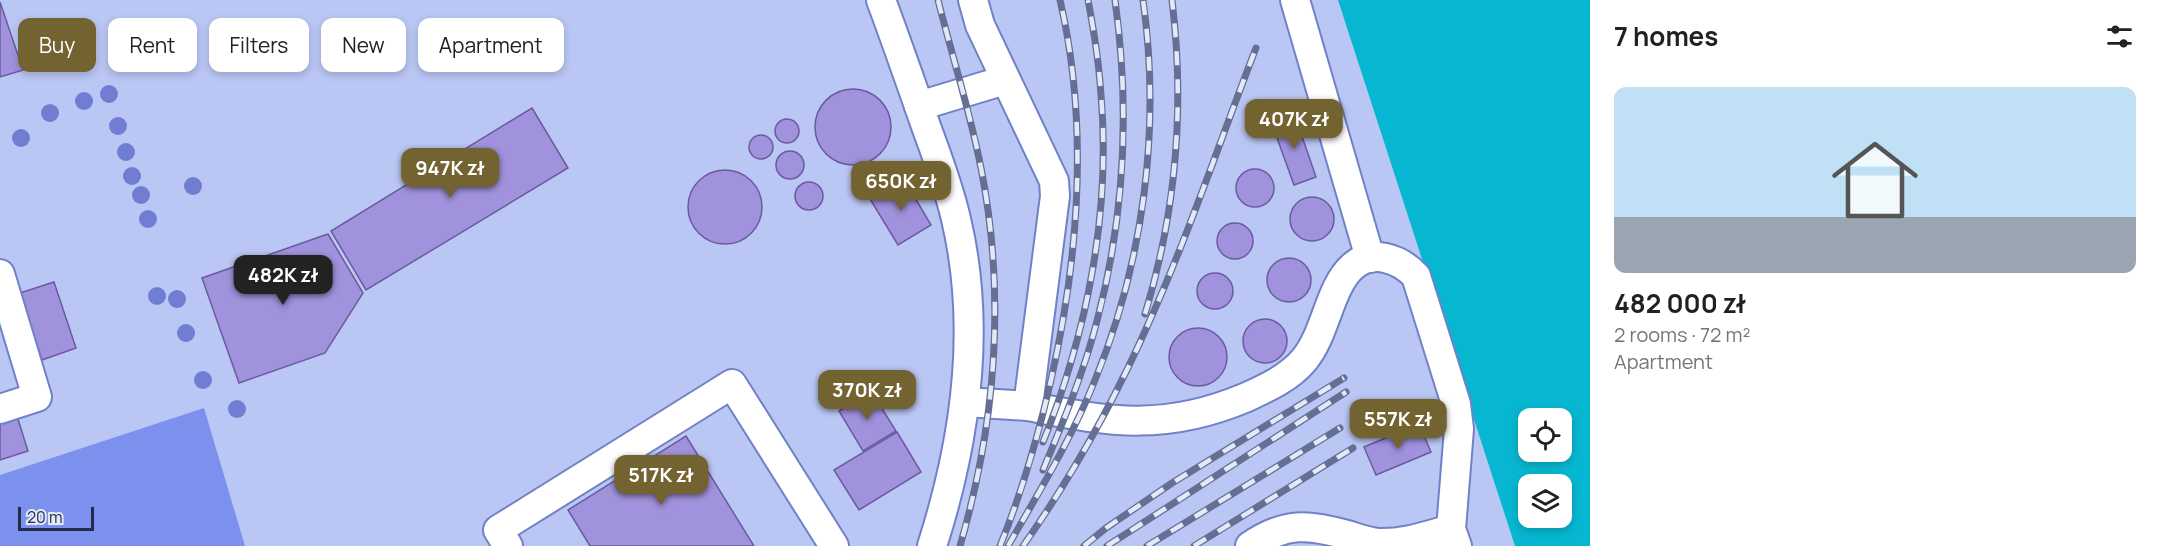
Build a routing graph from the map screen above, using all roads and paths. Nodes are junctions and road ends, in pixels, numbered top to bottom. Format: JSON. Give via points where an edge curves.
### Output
{"nodes":[{"id":1,"x":881,"y":0,"type":"edge"},
{"id":2,"x":972,"y":0,"type":"edge"},
{"id":3,"x":1295,"y":0,"type":"edge"},
{"id":4,"x":1005,"y":81,"type":"junction"},
{"id":5,"x":919,"y":106,"type":"junction"},
{"id":6,"x":1370,"y":258,"type":"junction"},
{"id":7,"x":0,"y":274,"type":"edge"},
{"id":8,"x":964,"y":402,"type":"junction"},
{"id":9,"x":1028,"y":406,"type":"junction"},
{"id":10,"x":0,"y":409,"type":"edge"},
{"id":11,"x":1454,"y":538,"type":"edge"},
{"id":12,"x":508,"y":546,"type":"edge"},
{"id":13,"x":834,"y":546,"type":"edge"},
{"id":14,"x":932,"y":546,"type":"edge"},
{"id":15,"x":1250,"y":546,"type":"edge"}],
"edges":[{"from":1,"to":5,"type":"street"},
{"from":2,"to":4,"type":"street"},
{"from":3,"to":6,"type":"street"},
{"from":4,"to":5,"type":"street"},
{"from":4,"to":9,"type":"street","via":[[1054,180]]},
{"from":5,"to":8,"type":"street","via":[[949,191],[962,249],[970,331]]},
{"from":6,"to":9,"type":"street","via":[[1353,266],[1341,282],[1304,361],[1287,376],[1218,410],[1144,422],[1101,420]]},
{"from":6,"to":11,"type":"street","via":[[1389,257],[1406,265],[1416,276],[1456,404],[1459,429]]},
{"from":7,"to":10,"type":"street","via":[[37,397]]},
{"from":8,"to":9,"type":"street"},
{"from":8,"to":14,"type":"street","via":[[954,465]]},
{"from":11,"to":15,"type":"street","via":[[1375,543],[1305,526],[1282,530]]},
{"from":12,"to":13,"type":"street","via":[[498,530],[732,384]]}]}
